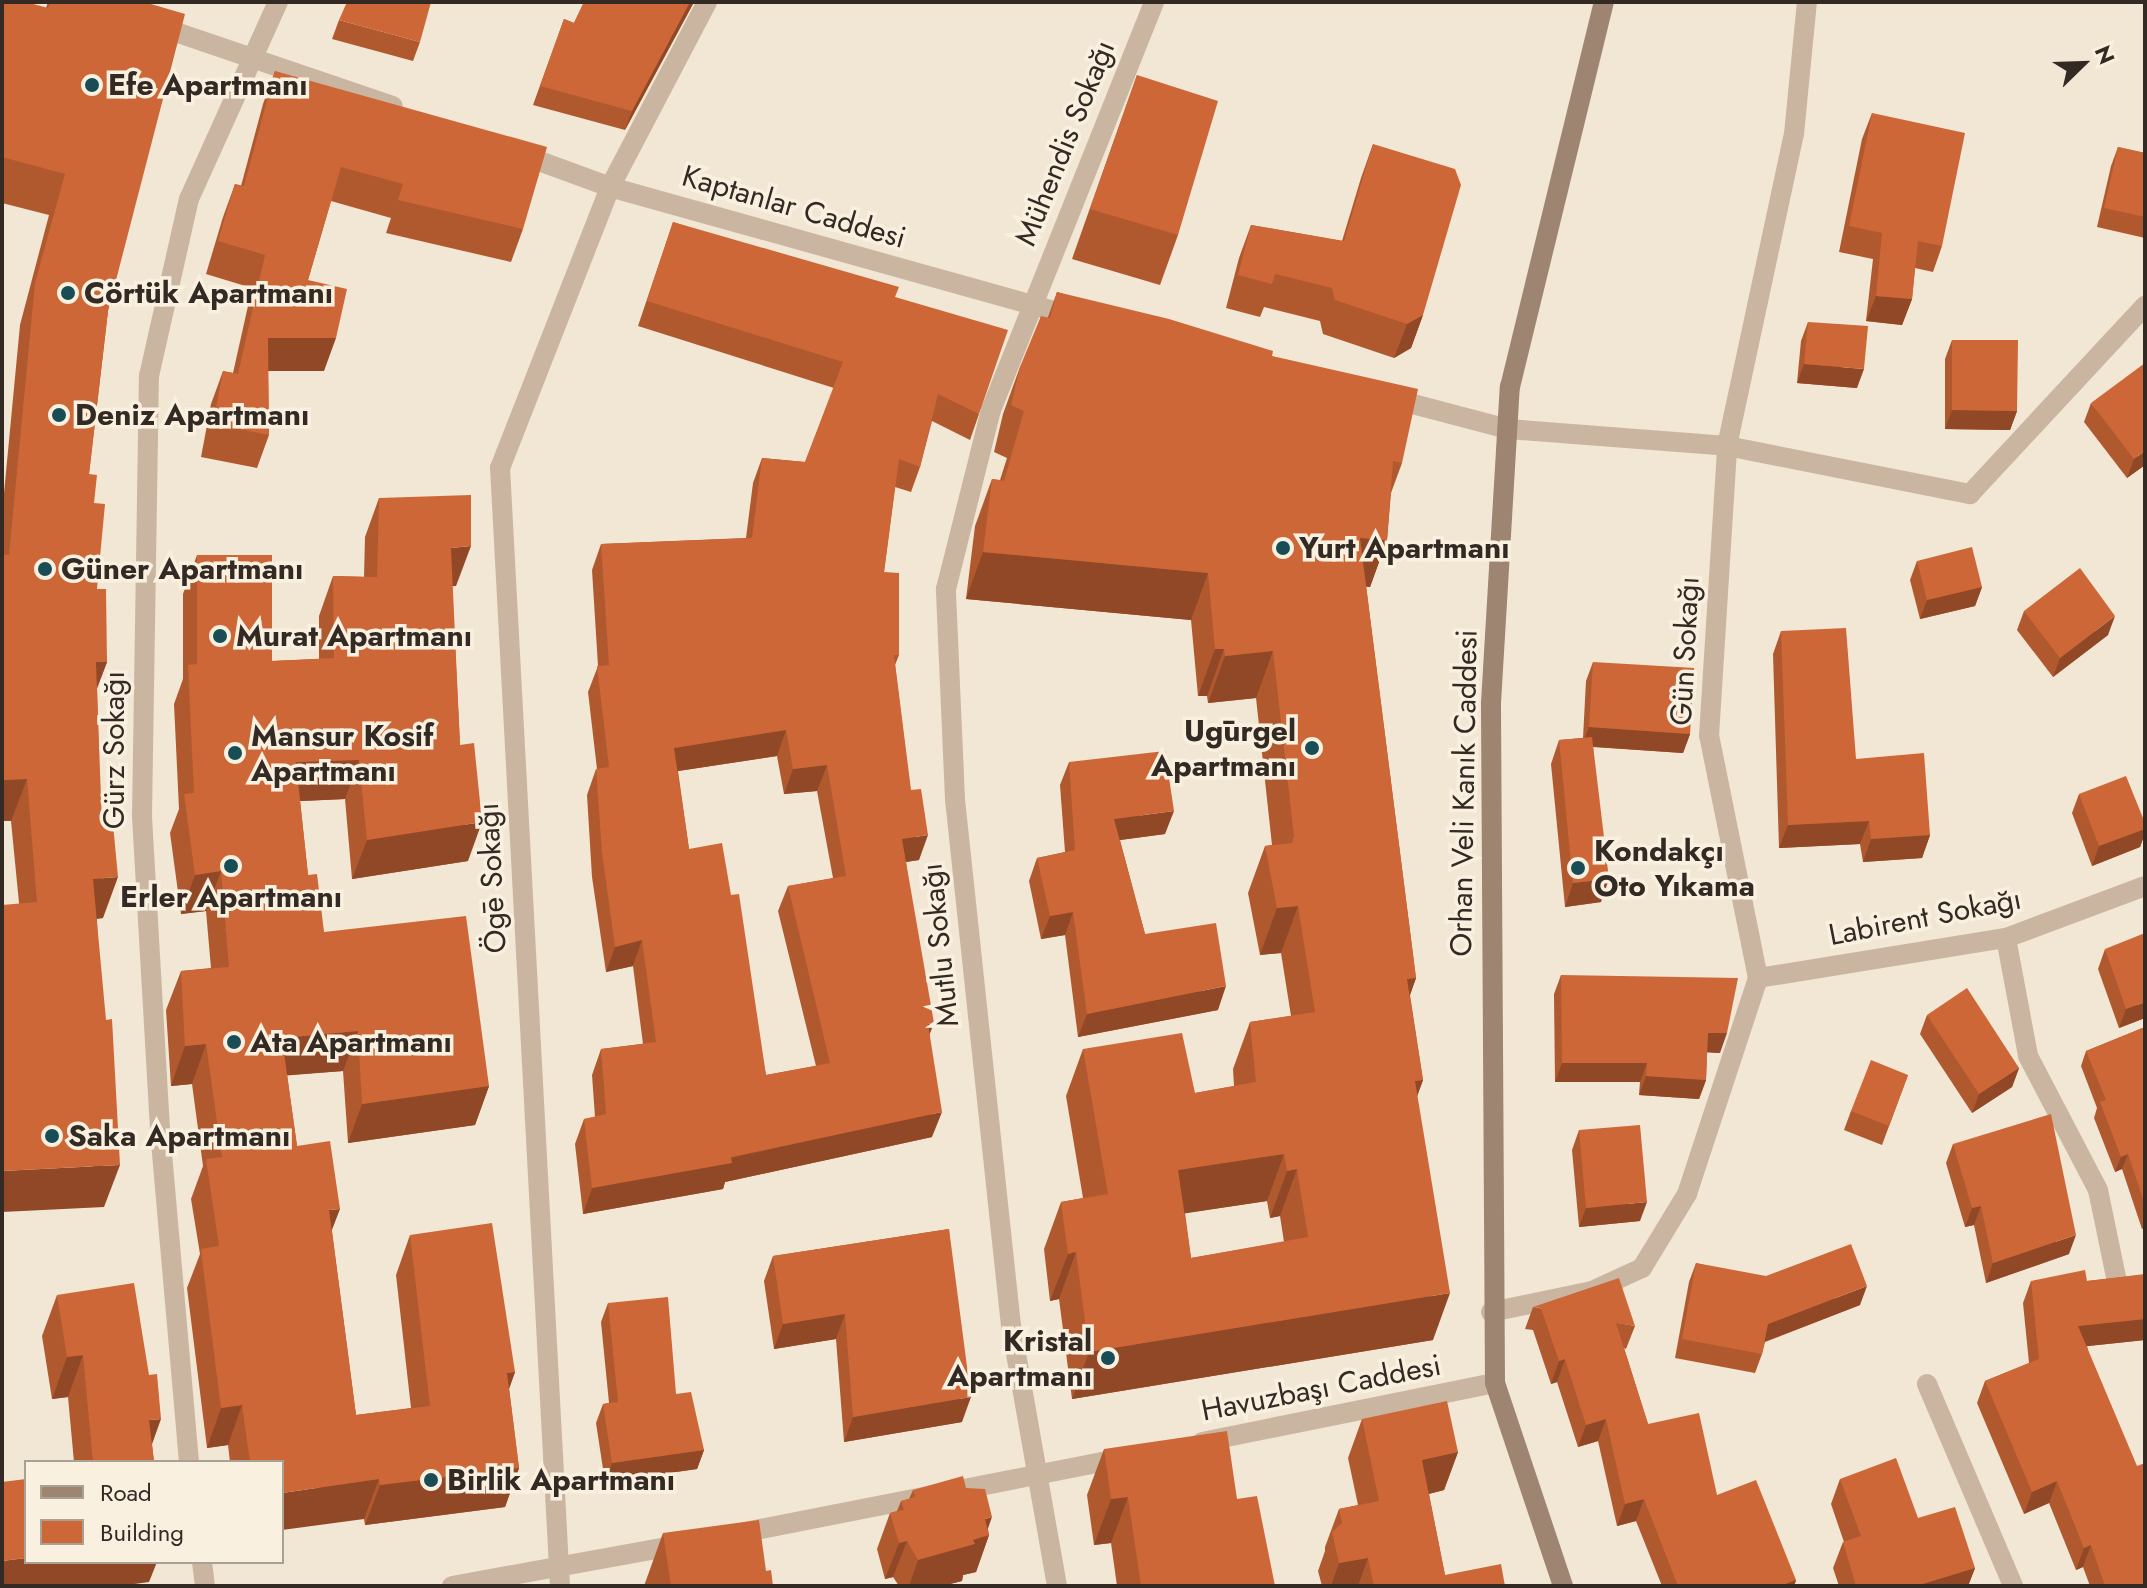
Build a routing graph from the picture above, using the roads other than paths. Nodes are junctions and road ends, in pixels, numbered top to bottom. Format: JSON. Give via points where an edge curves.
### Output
{"nodes":[{"id":1,"x":278,"y":2,"type":"edge"},
{"id":2,"x":707,"y":2,"type":"edge"},
{"id":3,"x":1154,"y":2,"type":"edge"},
{"id":4,"x":1604,"y":2,"type":"edge"},
{"id":5,"x":1807,"y":2,"type":"edge"},
{"id":6,"x":135,"y":19,"type":"edge"},
{"id":7,"x":250,"y":54,"type":"junction"},
{"id":8,"x":415,"y":115,"type":"edge"},
{"id":9,"x":505,"y":148,"type":"edge"},
{"id":10,"x":610,"y":187,"type":"junction"},
{"id":11,"x":1032,"y":305,"type":"junction"},
{"id":12,"x":2145,"y":306,"type":"edge"},
{"id":13,"x":1093,"y":321,"type":"edge"},
{"id":14,"x":1369,"y":393,"type":"edge"},
{"id":15,"x":1508,"y":429,"type":"junction"},
{"id":16,"x":1727,"y":446,"type":"junction"},
{"id":17,"x":2145,"y":886,"type":"edge"},
{"id":18,"x":2006,"y":938,"type":"junction"},
{"id":19,"x":1758,"y":978,"type":"junction"},
{"id":20,"x":2117,"y":1282,"type":"edge"},
{"id":21,"x":1491,"y":1312,"type":"junction"},
{"id":22,"x":1495,"y":1383,"type":"junction"},
{"id":23,"x":1927,"y":1384,"type":"dead end"},
{"id":24,"x":1187,"y":1445,"type":"edge"},
{"id":25,"x":1142,"y":1454,"type":"edge"},
{"id":26,"x":189,"y":1460,"type":"edge"},
{"id":27,"x":1036,"y":1475,"type":"junction"},
{"id":28,"x":202,"y":1564,"type":"edge"},
{"id":29,"x":559,"y":1577,"type":"edge"},
{"id":30,"x":205,"y":1586,"type":"edge"},
{"id":31,"x":452,"y":1586,"type":"edge"},
{"id":32,"x":1057,"y":1586,"type":"edge"},
{"id":33,"x":1563,"y":1586,"type":"edge"},
{"id":34,"x":2013,"y":1586,"type":"edge"}],
"edges":[{"from":1,"to":7,"type":"street","name":"Gürz Sokağı"},
{"from":2,"to":10,"type":"street","name":"Öḡe Sokağı"},
{"from":3,"to":11,"type":"street","name":"Mühendis Sokağı"},
{"from":4,"to":15,"type":"street","name":"Orhan Veli Kanık Caddesi","via":[[1510,387]]},
{"from":5,"to":16,"type":"street","name":"Gün Sokağı","via":[[1794,134]]},
{"from":6,"to":7,"type":"street"},
{"from":7,"to":8,"type":"street"},
{"from":7,"to":26,"type":"street","name":"Gürz Sokağı","via":[[189,199],[149,376],[142,816],[160,1129]]},
{"from":9,"to":10,"type":"street","name":"Kaptanlar Caddesi"},
{"from":10,"to":11,"type":"street","name":"Kaptanlar Caddesi"},
{"from":10,"to":29,"type":"street","name":"Öḡe Sokağı","via":[[500,468]]},
{"from":11,"to":13,"type":"street","name":"Kaptanlar Caddesi"},
{"from":11,"to":27,"type":"street","name":"Mutlu Sokağı","via":[[991,410],[946,589],[955,799],[1011,1326]]},
{"from":12,"to":16,"type":"street","via":[[1970,494]]},
{"from":14,"to":15,"type":"street"},
{"from":15,"to":16,"type":"street"},
{"from":15,"to":21,"type":"street","name":"Orhan Veli Kanık Caddesi","via":[[1491,703]]},
{"from":16,"to":19,"type":"street","name":"Gün Sokağı","via":[[1709,736]]},
{"from":17,"to":18,"type":"street","name":"Labirent Sokağı"},
{"from":18,"to":19,"type":"street","name":"Labirent Sokağı"},
{"from":18,"to":20,"type":"street","via":[[2028,1056],[2098,1190]]},
{"from":19,"to":21,"type":"street","name":"Gün Sokağı","via":[[1687,1194],[1642,1268],[1592,1291]]},
{"from":21,"to":22,"type":"street","name":"Orhan Veli Kanık Caddesi"},
{"from":22,"to":24,"type":"street","name":"Havuzbaşı Caddesi"},
{"from":22,"to":33,"type":"street","name":"Orhan Veli Kanık Caddesi"},
{"from":23,"to":34,"type":"street"},
{"from":25,"to":27,"type":"street"},
{"from":27,"to":29,"type":"street"},
{"from":27,"to":32,"type":"street","name":"Mutlu Sokağı"},
{"from":28,"to":30,"type":"street"},
{"from":29,"to":31,"type":"street"}]}
